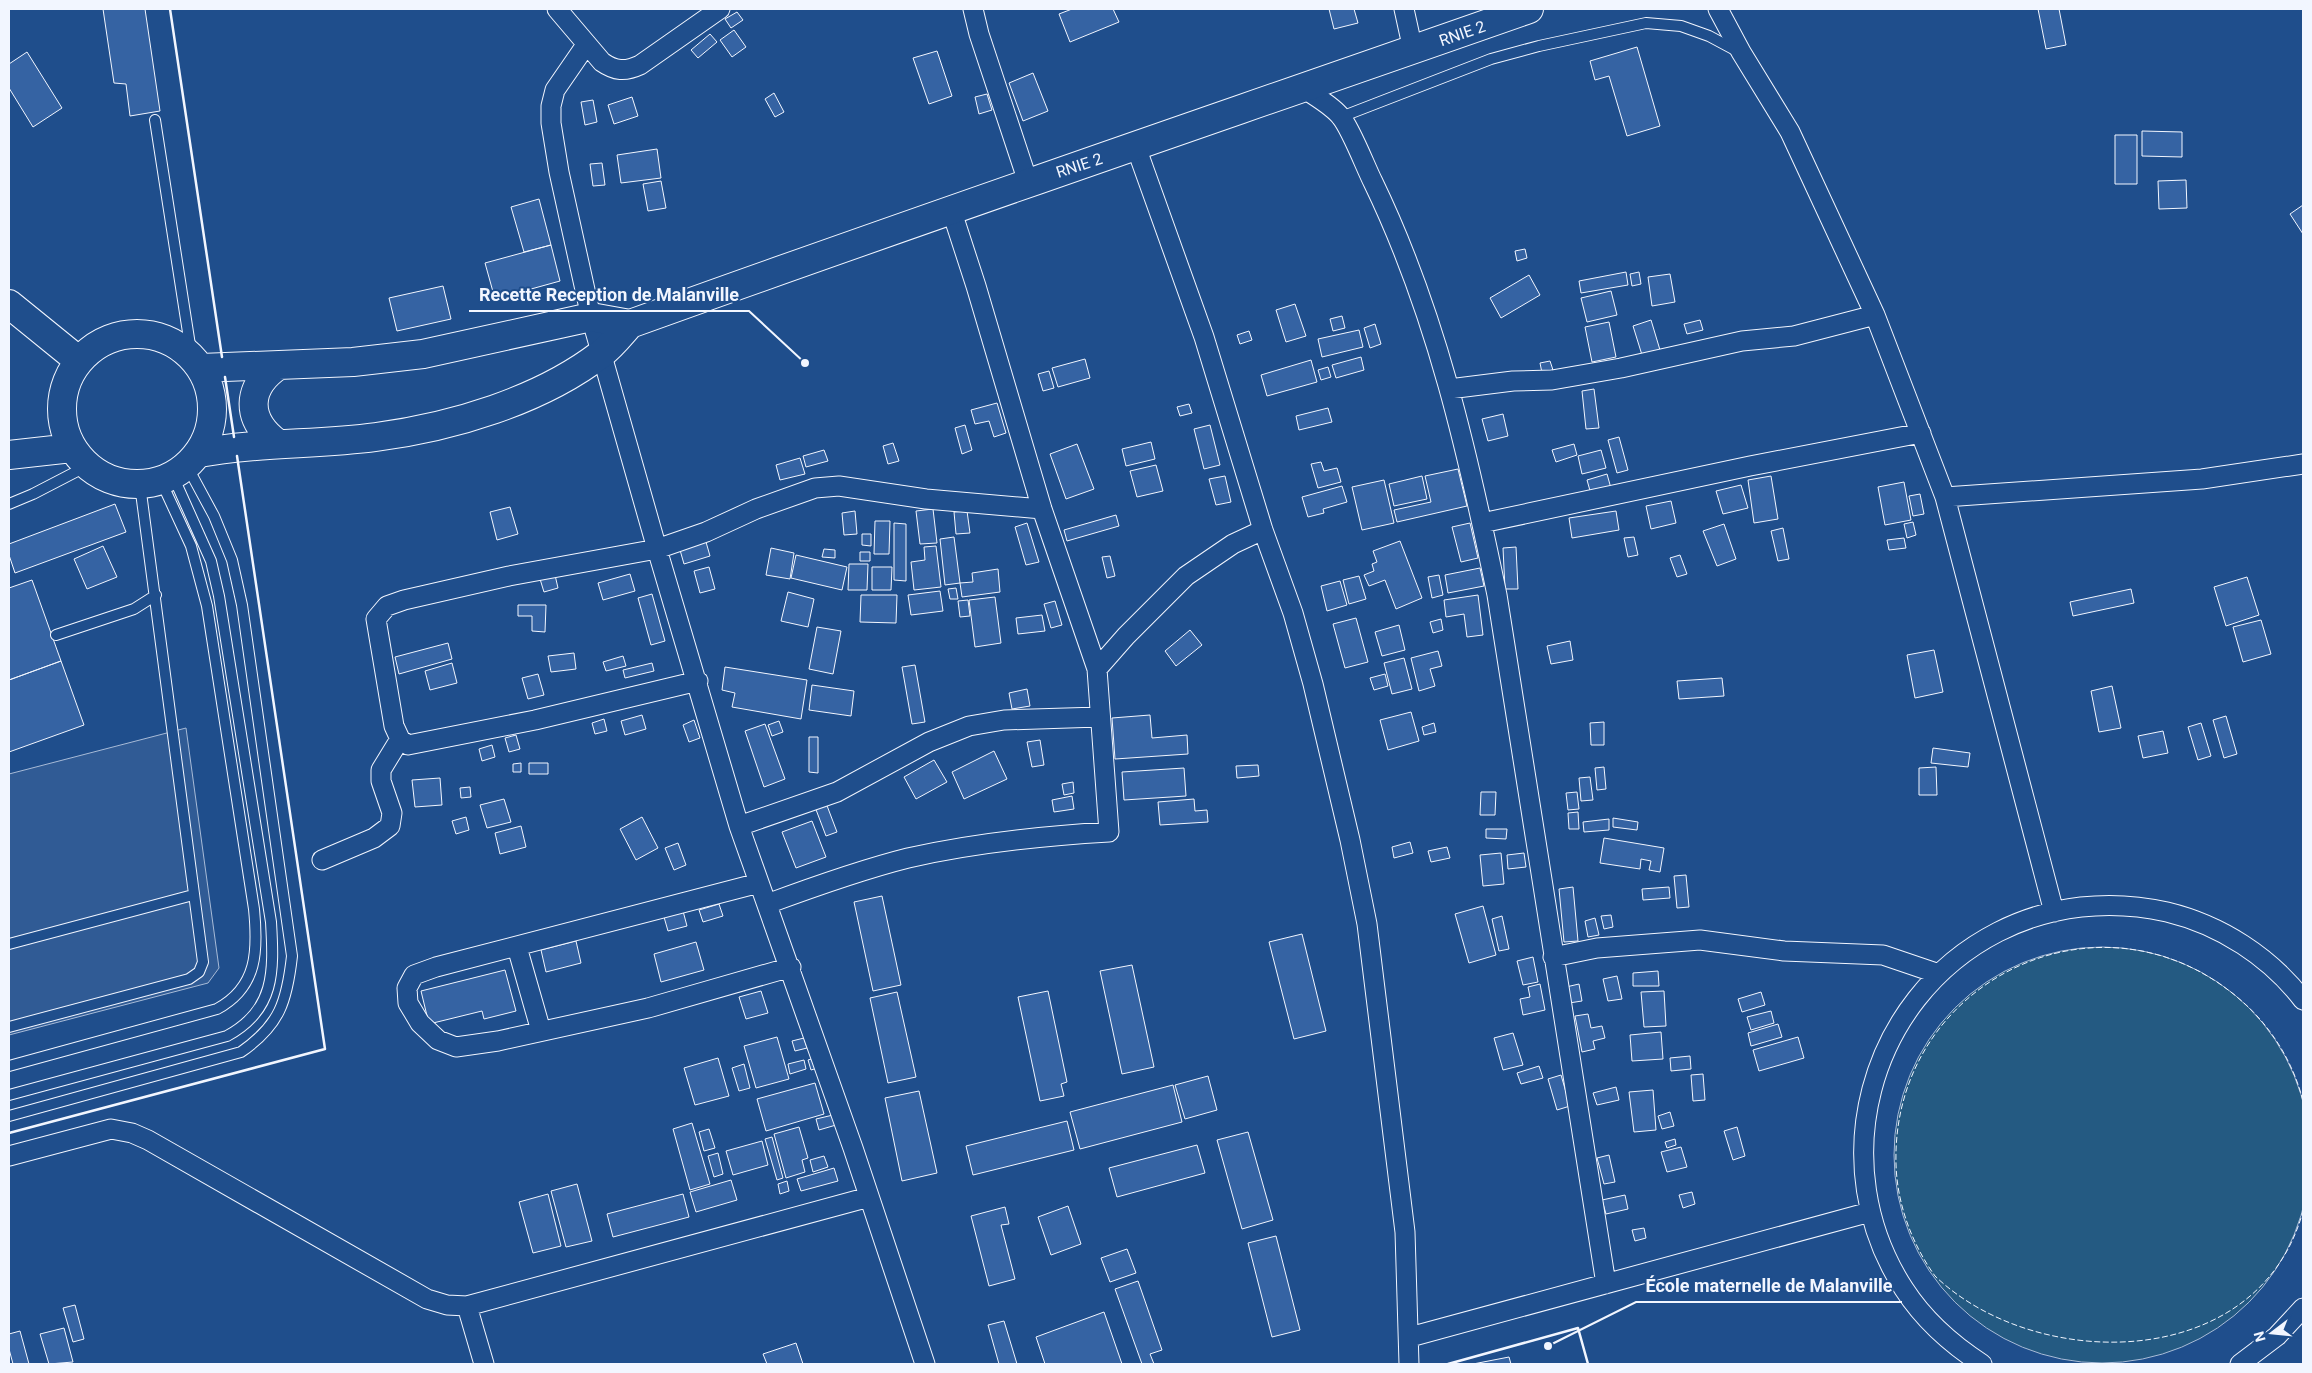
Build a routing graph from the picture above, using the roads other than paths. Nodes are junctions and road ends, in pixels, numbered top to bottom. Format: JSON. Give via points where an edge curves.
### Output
{"nodes":[{"id":1,"x":557,"y":9,"type":"edge"},
{"id":2,"x":720,"y":9,"type":"edge"},
{"id":3,"x":973,"y":9,"type":"edge"},
{"id":4,"x":1404,"y":9,"type":"edge"},
{"id":5,"x":1529,"y":9,"type":"edge"},
{"id":6,"x":1718,"y":9,"type":"edge"},
{"id":7,"x":586,"y":45,"type":"junction"},
{"id":8,"x":1413,"y":50,"type":"junction"},
{"id":9,"x":1741,"y":52,"type":"junction"},
{"id":10,"x":1302,"y":86,"type":"junction"},
{"id":11,"x":1341,"y":117,"type":"junction"},
{"id":12,"x":155,"y":120,"type":"dead end"},
{"id":13,"x":1136,"y":147,"type":"junction"},
{"id":14,"x":1028,"y":182,"type":"junction"},
{"id":15,"x":951,"y":208,"type":"junction"},
{"id":16,"x":9,"y":304,"type":"edge"},
{"id":17,"x":1876,"y":315,"type":"junction"},
{"id":18,"x":592,"y":317,"type":"junction"},
{"id":19,"x":630,"y":324,"type":"junction"},
{"id":20,"x":603,"y":353,"type":"junction"},
{"id":21,"x":78,"y":360,"type":"junction"},
{"id":22,"x":196,"y":363,"type":"junction"},
{"id":23,"x":279,"y":365,"type":"junction"},
{"id":24,"x":1449,"y":390,"type":"junction"},
{"id":25,"x":1921,"y":433,"type":"junction"},
{"id":26,"x":277,"y":443,"type":"junction"},
{"id":27,"x":9,"y":455,"type":"edge"},
{"id":28,"x":79,"y":457,"type":"junction"},
{"id":29,"x":2303,"y":464,"type":"edge"},
{"id":30,"x":172,"y":472,"type":"junction"},
{"id":31,"x":1945,"y":497,"type":"junction"},
{"id":32,"x":9,"y":504,"type":"edge"},
{"id":33,"x":1042,"y":509,"type":"junction"},
{"id":34,"x":1482,"y":524,"type":"junction"},
{"id":35,"x":1263,"y":530,"type":"junction"},
{"id":36,"x":657,"y":548,"type":"junction"},
{"id":37,"x":156,"y":595,"type":"junction"},
{"id":38,"x":56,"y":636,"type":"dead end"},
{"id":39,"x":1097,"y":668,"type":"junction"},
{"id":40,"x":698,"y":681,"type":"junction"},
{"id":41,"x":1099,"y":717,"type":"junction"},
{"id":42,"x":400,"y":739,"type":"junction"},
{"id":43,"x":739,"y":826,"type":"junction"},
{"id":44,"x":322,"y":860,"type":"dead end"},
{"id":45,"x":759,"y":883,"type":"junction"},
{"id":46,"x":193,"y":895,"type":"junction"},
{"id":47,"x":767,"y":904,"type":"junction"},
{"id":48,"x":2054,"y":912,"type":"junction"},
{"id":49,"x":9,"y":944,"type":"edge"},
{"id":50,"x":517,"y":947,"type":"junction"},
{"id":51,"x":1553,"y":957,"type":"junction"},
{"id":52,"x":791,"y":967,"type":"junction"},
{"id":53,"x":1938,"y":974,"type":"junction"},
{"id":54,"x":2303,"y":1000,"type":"edge"},
{"id":55,"x":9,"y":1027,"type":"edge"},
{"id":56,"x":541,"y":1031,"type":"junction"},
{"id":57,"x":9,"y":1066,"type":"edge"},
{"id":58,"x":97,"y":1071,"type":"junction"},
{"id":59,"x":102,"y":1090,"type":"junction"},
{"id":60,"x":9,"y":1095,"type":"edge"},
{"id":61,"x":9,"y":1116,"type":"edge"},
{"id":62,"x":9,"y":1156,"type":"edge"},
{"id":63,"x":868,"y":1197,"type":"junction"},
{"id":64,"x":1870,"y":1212,"type":"junction"},
{"id":65,"x":1606,"y":1284,"type":"junction"},
{"id":66,"x":467,"y":1306,"type":"junction"},
{"id":67,"x":2303,"y":1308,"type":"edge"},
{"id":68,"x":1410,"y":1337,"type":"junction"},
{"id":69,"x":484,"y":1364,"type":"edge"},
{"id":70,"x":925,"y":1364,"type":"edge"},
{"id":71,"x":1409,"y":1364,"type":"edge"},
{"id":72,"x":1982,"y":1364,"type":"edge"},
{"id":73,"x":2240,"y":1364,"type":"edge"}],
"edges":[{"from":1,"to":7,"type":"street"},
{"from":2,"to":7,"type":"street","via":[[628,70],[610,68]]},
{"from":3,"to":14,"type":"street"},
{"from":4,"to":8,"type":"street"},
{"from":5,"to":8,"type":"main road","name":"RNIE 2","number":"RNIE 2"},
{"from":6,"to":9,"type":"street"},
{"from":7,"to":18,"type":"street","via":[[555,90],[551,123]]},
{"from":8,"to":10,"type":"main road","name":"RNIE 2","number":"RNIE 2"},
{"from":9,"to":11,"type":"lane","via":[[1681,26],[1646,23],[1491,59]]},
{"from":9,"to":17,"type":"street","via":[[1790,132]]},
{"from":10,"to":11,"type":"street"},
{"from":10,"to":13,"type":"main road","name":"RNIE 2","number":"RNIE 2"},
{"from":11,"to":24,"type":"street","via":[[1393,224],[1432,331]]},
{"from":12,"to":22,"type":"lane"},
{"from":13,"to":14,"type":"main road","name":"RNIE 2","number":"RNIE 2"},
{"from":13,"to":35,"type":"street","via":[[1204,337]]},
{"from":14,"to":15,"type":"main road","name":"RNIE 2","number":"RNIE 2"},
{"from":15,"to":19,"type":"main road","name":"RNIE 2","number":"RNIE 2"},
{"from":15,"to":33,"type":"street"},
{"from":16,"to":21,"type":"main road"},
{"from":17,"to":24,"type":"street","via":[[1794,336],[1742,341],[1621,368],[1552,380],[1512,381]]},
{"from":17,"to":25,"type":"street"},
{"from":18,"to":19,"type":"main road"},
{"from":18,"to":20,"type":"street"},
{"from":18,"to":23,"type":"main road","via":[[423,354],[353,362]]},
{"from":19,"to":20,"type":"main road","number":"RNIE 2"},
{"from":20,"to":26,"type":"main road","number":"RNIE 2","via":[[545,387],[463,419],[417,431],[375,437]]},
{"from":20,"to":36,"type":"street"},
{"from":21,"to":22,"type":"main road","via":[[100,342],[127,333],[156,335],[182,347]]},
{"from":21,"to":28,"type":"main road","via":[[66,380],[61,402],[62,424]]},
{"from":22,"to":23,"type":"main road"},
{"from":22,"to":30,"type":"main road","via":[[212,396],[211,426]]},
{"from":23,"to":26,"type":"main road","via":[[266,374],[257,387],[253,403],[256,419],[264,433]]},
{"from":24,"to":34,"type":"street"},
{"from":25,"to":31,"type":"street"},
{"from":25,"to":34,"type":"street"},
{"from":26,"to":30,"type":"main road","number":"RNIE 2"},
{"from":27,"to":28,"type":"main road"},
{"from":28,"to":30,"type":"main road","number":"RNIE 2","via":[[103,477],[121,483]]},
{"from":28,"to":32,"type":"lane","via":[[33,494]]},
{"from":29,"to":31,"type":"street","via":[[2202,479]]},
{"from":30,"to":37,"type":"lane"},
{"from":30,"to":57,"type":"lane","via":[[207,606],[254,909],[255,960],[241,990],[232,1001],[217,1009]]},
{"from":30,"to":58,"type":"lane","via":[[208,554],[219,596],[271,922],[273,962],[269,988],[246,1026],[227,1036]]},
{"from":30,"to":59,"type":"lane","via":[[214,516],[232,560],[242,605],[292,956],[278,1016],[261,1038],[241,1052]]},
{"from":31,"to":48,"type":"street"},
{"from":33,"to":36,"type":"street","via":[[926,499],[839,486],[815,488]]},
{"from":33,"to":39,"type":"street"},
{"from":34,"to":51,"type":"street","via":[[1497,595]]},
{"from":35,"to":39,"type":"street","via":[[1233,544],[1186,576]]},
{"from":35,"to":68,"type":"street","via":[[1293,613],[1313,684],[1367,924],[1405,1232]]},
{"from":36,"to":40,"type":"street"},
{"from":36,"to":42,"type":"street","via":[[508,576],[386,606],[376,619],[394,726]]},
{"from":37,"to":38,"type":"lane","via":[[134,609]]},
{"from":37,"to":46,"type":"lane"},
{"from":39,"to":41,"type":"street"},
{"from":40,"to":42,"type":"street","via":[[422,744],[408,744]]},
{"from":40,"to":43,"type":"street"},
{"from":41,"to":43,"type":"street","via":[[1004,720],[969,726],[929,742],[837,792]]},
{"from":41,"to":47,"type":"street","via":[[1109,832],[1000,841],[908,858]]},
{"from":42,"to":44,"type":"street","via":[[382,770],[381,780],[392,813],[390,826],[374,838]]},
{"from":43,"to":45,"type":"street"},
{"from":45,"to":47,"type":"street"},
{"from":45,"to":50,"type":"street"},
{"from":46,"to":49,"type":"lane"},
{"from":46,"to":55,"type":"lane","via":[[203,962],[199,972],[189,979]]},
{"from":47,"to":52,"type":"street"},
{"from":48,"to":53,"type":"street","via":[[2010,926],[1984,939]]},
{"from":48,"to":54,"type":"street","via":[[2122,905],[2150,908],[2187,918],[2231,937],[2255,953],[2277,971]]},
{"from":50,"to":56,"type":"street"},
{"from":50,"to":56,"type":"street","via":[[414,975],[407,988],[408,1003],[420,1023],[438,1040],[456,1047]]},
{"from":51,"to":53,"type":"street","via":[[1597,948],[1700,940],[1784,951],[1883,955]]},
{"from":51,"to":65,"type":"street"},
{"from":52,"to":56,"type":"street","via":[[648,1008]]},
{"from":52,"to":63,"type":"street"},
{"from":53,"to":64,"type":"street","via":[[1902,1018],[1888,1044],[1872,1088],[1863,1155]]},
{"from":58,"to":59,"type":"lane"},
{"from":58,"to":60,"type":"lane"},
{"from":59,"to":61,"type":"lane"},
{"from":62,"to":66,"type":"street","via":[[111,1129],[132,1133],[427,1299]]},
{"from":63,"to":66,"type":"street"},
{"from":63,"to":70,"type":"street"},
{"from":64,"to":65,"type":"street"},
{"from":64,"to":72,"type":"street","via":[[1879,1239],[1904,1290],[1940,1333]]},
{"from":65,"to":68,"type":"street"},
{"from":66,"to":69,"type":"street"},
{"from":67,"to":73,"type":"street","via":[[2277,1336]]},
{"from":68,"to":71,"type":"street"}]}
